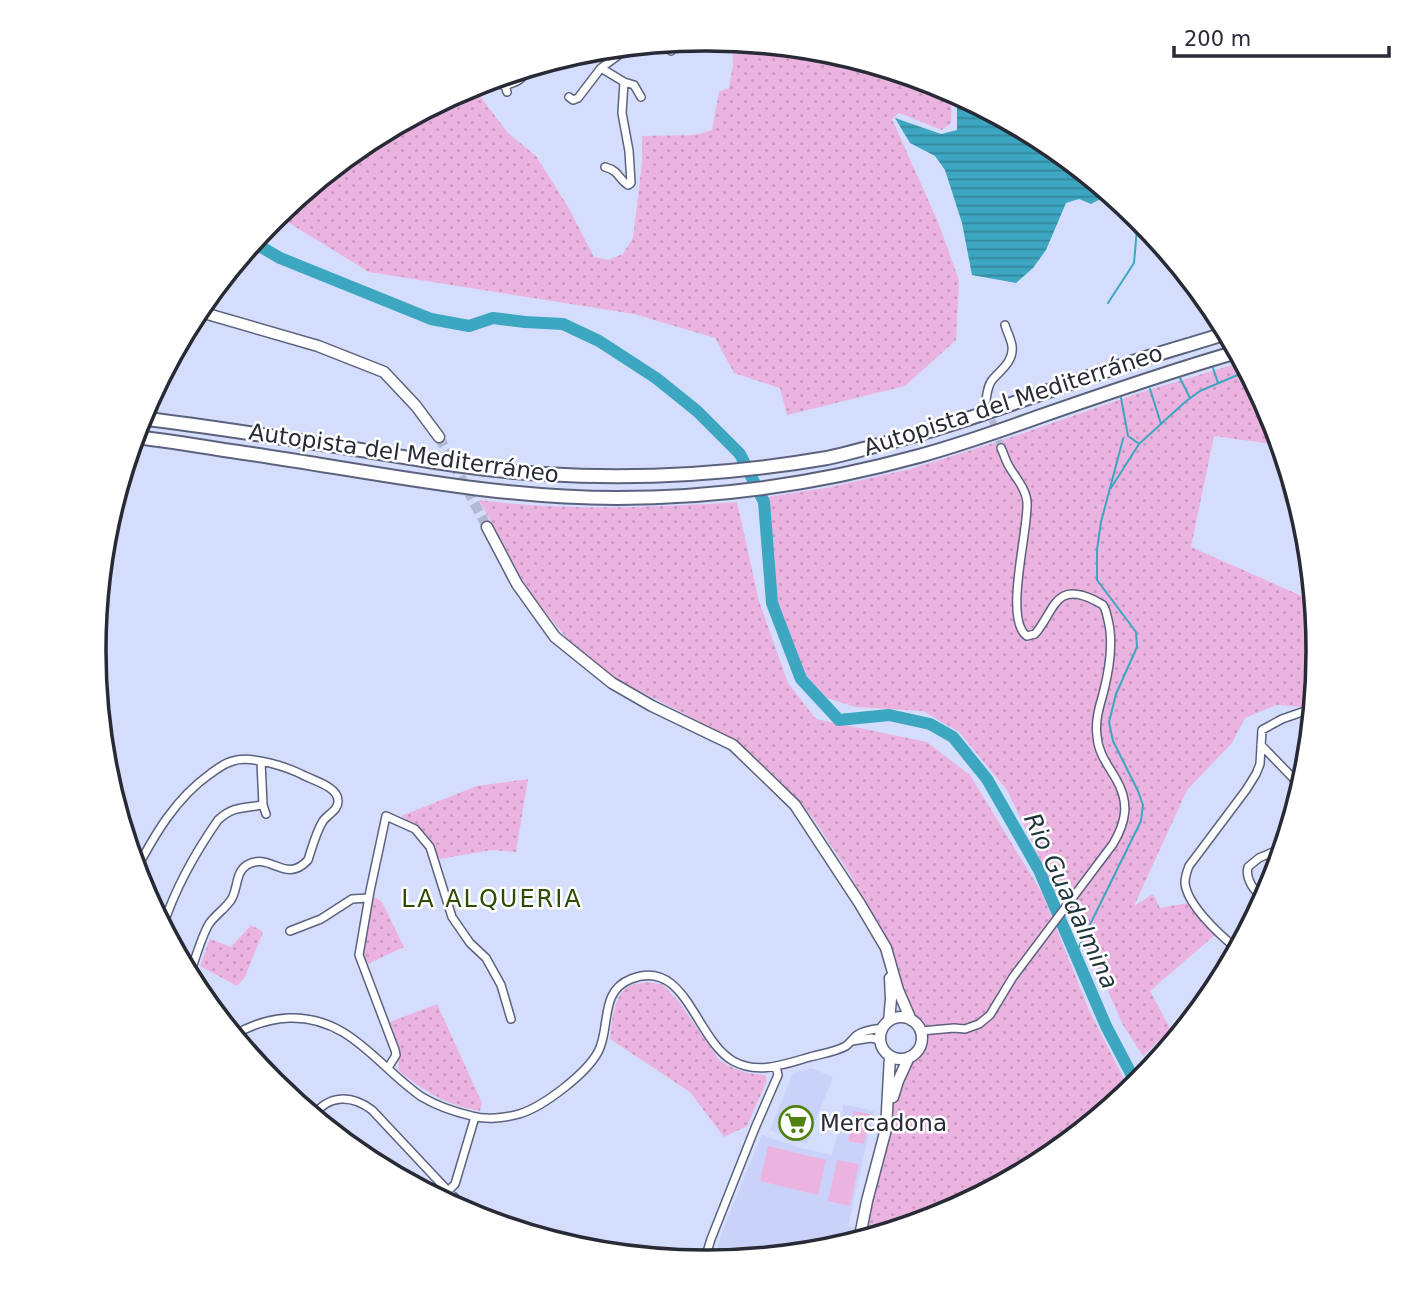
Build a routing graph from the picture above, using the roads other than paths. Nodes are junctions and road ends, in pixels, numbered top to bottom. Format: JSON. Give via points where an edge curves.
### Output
{"nodes":[{"id":1,"x":615,"y":58,"type":"edge"},
{"id":2,"x":601,"y":68,"type":"junction"},
{"id":3,"x":516,"y":82,"type":"edge"},
{"id":4,"x":624,"y":82,"type":"junction"},
{"id":5,"x":505,"y":86,"type":"dead end"},
{"id":6,"x":569,"y":97,"type":"dead end"},
{"id":7,"x":641,"y":97,"type":"dead end"},
{"id":8,"x":605,"y":167,"type":"dead end"},
{"id":9,"x":209,"y":314,"type":"edge"},
{"id":10,"x":1005,"y":325,"type":"dead end"},
{"id":11,"x":1216,"y":336,"type":"edge"},
{"id":12,"x":1227,"y":355,"type":"edge"},
{"id":13,"x":986,"y":400,"type":"dead end"},
{"id":14,"x":153,"y":420,"type":"edge"},
{"id":15,"x":439,"y":438,"type":"tunnel mouth"},
{"id":16,"x":145,"y":439,"type":"edge"},
{"id":17,"x":1001,"y":448,"type":"tunnel mouth"},
{"id":18,"x":487,"y":527,"type":"tunnel mouth"},
{"id":19,"x":1302,"y":712,"type":"edge"},
{"id":20,"x":1261,"y":744,"type":"junction"},
{"id":21,"x":261,"y":762,"type":"junction"},
{"id":22,"x":1292,"y":777,"type":"edge"},
{"id":23,"x":263,"y":805,"type":"junction"},
{"id":24,"x":266,"y":814,"type":"dead end"},
{"id":25,"x":1270,"y":853,"type":"edge"},
{"id":26,"x":143,"y":857,"type":"edge"},
{"id":27,"x":1256,"y":890,"type":"edge"},
{"id":28,"x":368,"y":898,"type":"junction"},
{"id":29,"x":167,"y":915,"type":"edge"},
{"id":30,"x":290,"y":930,"type":"dead end"},
{"id":31,"x":875,"y":930,"type":"junction"},
{"id":32,"x":1229,"y":942,"type":"edge"},
{"id":33,"x":195,"y":963,"type":"edge"},
{"id":34,"x":511,"y":1019,"type":"dead end"},
{"id":35,"x":911,"y":1020,"type":"junction"},
{"id":36,"x":886,"y":1025,"type":"junction"},
{"id":37,"x":242,"y":1031,"type":"edge"},
{"id":38,"x":920,"y":1031,"type":"junction"},
{"id":39,"x":880,"y":1040,"type":"junction"},
{"id":40,"x":852,"y":1041,"type":"junction"},
{"id":41,"x":890,"y":1056,"type":"junction"},
{"id":42,"x":909,"y":1057,"type":"junction"},
{"id":43,"x":776,"y":1066,"type":"junction"},
{"id":44,"x":388,"y":1068,"type":"junction"},
{"id":45,"x":320,"y":1109,"type":"edge"},
{"id":46,"x":888,"y":1114,"type":"junction"},
{"id":47,"x":475,"y":1117,"type":"junction"},
{"id":48,"x":448,"y":1191,"type":"joint"},
{"id":49,"x":861,"y":1230,"type":"edge"},
{"id":50,"x":708,"y":1250,"type":"edge"}],
"edges":[{"from":1,"to":2,"type":"street"},
{"from":2,"to":4,"type":"street"},
{"from":2,"to":6,"type":"street","via":[[578,98]]},
{"from":3,"to":5,"type":"street"},
{"from":4,"to":7,"type":"street","via":[[634,85]]},
{"from":4,"to":8,"type":"street","via":[[622,113],[631,183],[626,185],[617,172]]},
{"from":9,"to":15,"type":"main road","via":[[318,346],[384,372]]},
{"from":10,"to":13,"type":"street","via":[[1012,352],[992,380]]},
{"from":11,"to":14,"type":"highway","name":"Autopista del Mediterráneo","via":[[922,434],[830,457],[707,473],[542,474]]},
{"from":12,"to":16,"type":"highway","name":"Autopista del Mediterráneo","via":[[919,456],[840,475],[704,495],[618,498],[498,491]]},
{"from":17,"to":38,"type":"street","via":[[1027,498],[1017,604],[1022,633],[1035,634],[1051,609],[1071,593],[1102,604],[1106,611],[1111,634],[1097,737],[1124,797],[1125,814],[1112,844],[1013,976],[990,1015],[965,1029]]},
{"from":18,"to":31,"type":"main road","via":[[517,584],[555,637],[612,683],[733,745],[794,805]]},
{"from":19,"to":20,"type":"street","via":[[1262,730]]},
{"from":20,"to":22,"type":"street"},
{"from":20,"to":32,"type":"street","via":[[1256,774],[1189,866],[1185,879],[1193,904]]},
{"from":21,"to":23,"type":"street"},
{"from":21,"to":26,"type":"street","via":[[234,760],[204,778],[185,795]]},
{"from":21,"to":33,"type":"street","via":[[292,769],[331,789],[338,804],[323,821],[304,865],[284,870],[267,862],[246,865],[232,898],[207,926]]},
{"from":23,"to":24,"type":"street"},
{"from":23,"to":29,"type":"street","via":[[236,808],[218,820],[180,883]]},
{"from":25,"to":27,"type":"street","via":[[1248,867],[1247,877]]},
{"from":28,"to":30,"type":"street","via":[[352,899],[321,919]]},
{"from":28,"to":34,"type":"street","via":[[386,816],[415,829],[430,848],[452,917],[486,958],[501,985]]},
{"from":28,"to":44,"type":"street","via":[[359,955],[396,1050]]},
{"from":31,"to":35,"type":"main road","via":[[886,948]]},
{"from":31,"to":36,"type":"main road","via":[[890,976]]},
{"from":35,"to":36,"type":"main road","via":[[900,1017]]},
{"from":35,"to":38,"type":"main road"},
{"from":36,"to":39,"type":"main road"},
{"from":36,"to":40,"type":"street"},
{"from":37,"to":44,"type":"street","via":[[263,1021],[314,1020],[342,1031]]},
{"from":38,"to":42,"type":"main road","via":[[921,1044]]},
{"from":39,"to":40,"type":"street"},
{"from":39,"to":41,"type":"main road"},
{"from":40,"to":43,"type":"street"},
{"from":41,"to":42,"type":"main road"},
{"from":41,"to":46,"type":"main road"},
{"from":42,"to":46,"type":"main road"},
{"from":43,"to":47,"type":"street","via":[[759,1068],[730,1059],[675,986],[659,976],[642,976],[613,992],[600,1047],[578,1077],[520,1114]]},
{"from":43,"to":50,"type":"street","via":[[778,1075]]},
{"from":44,"to":47,"type":"street","via":[[423,1097]]},
{"from":45,"to":48,"type":"street","via":[[338,1099],[362,1103]]},
{"from":46,"to":49,"type":"main road"},
{"from":47,"to":48,"type":"street"}]}
